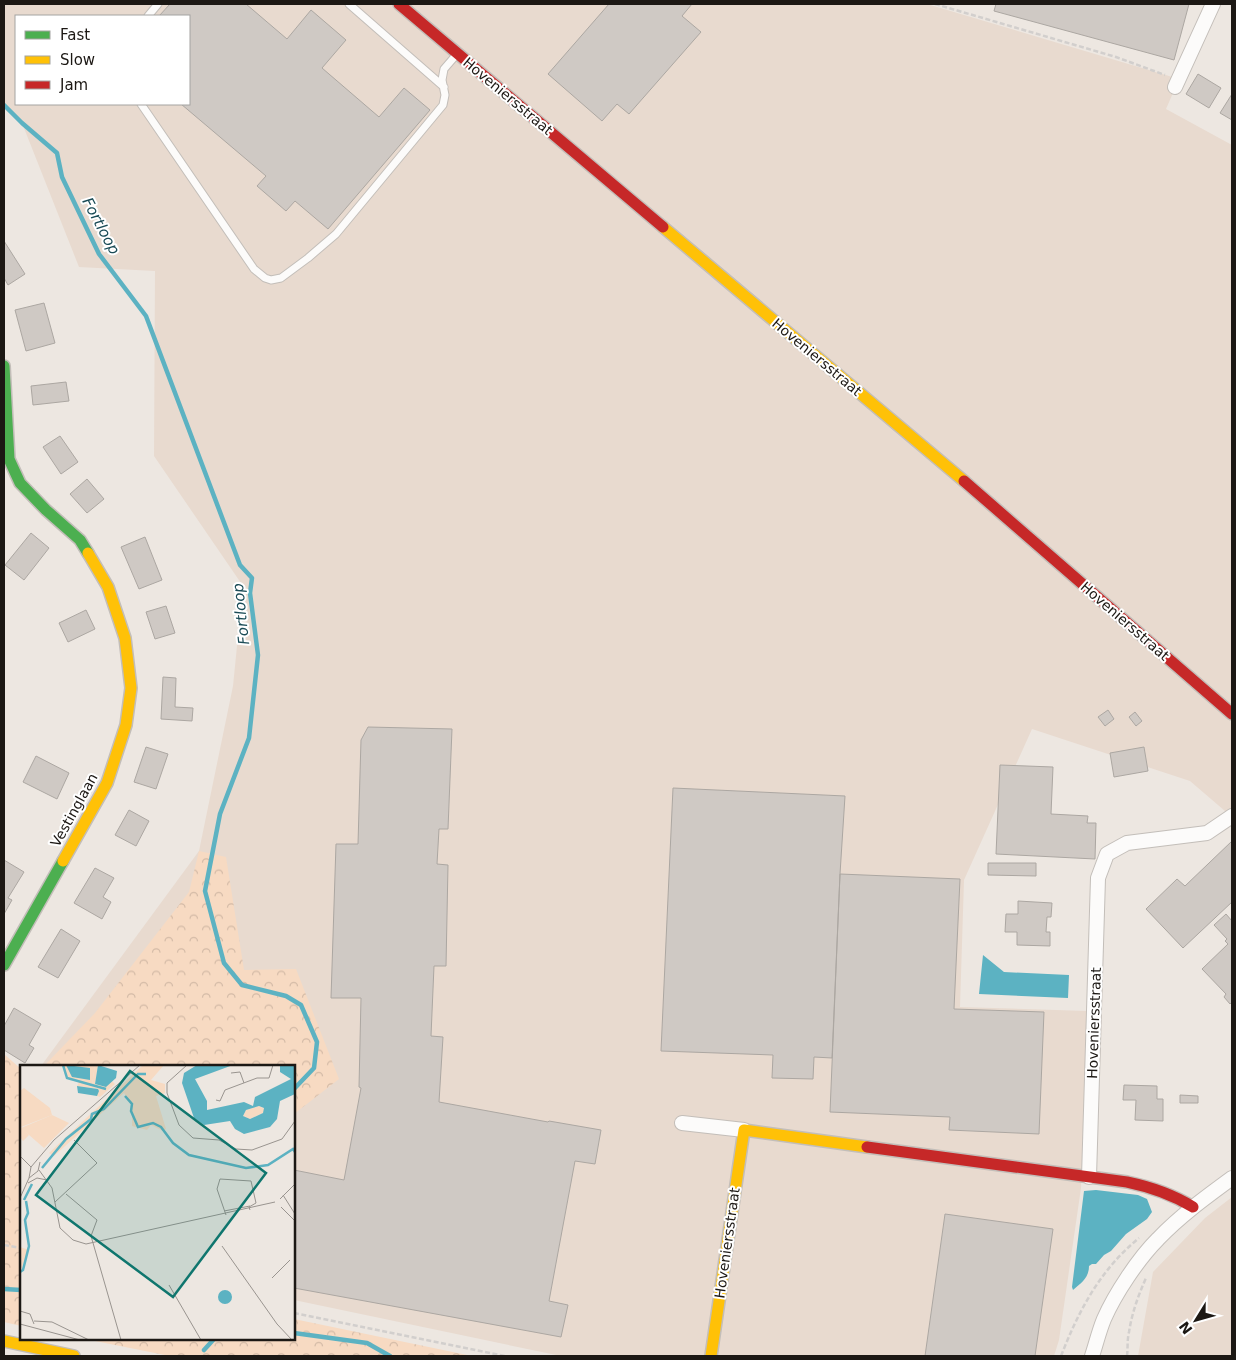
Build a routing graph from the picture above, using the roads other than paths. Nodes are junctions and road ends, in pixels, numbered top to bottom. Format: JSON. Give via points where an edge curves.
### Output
{"nodes":[{"id":1,"x":158,"y":4,"type":"edge"},
{"id":2,"x":349,"y":4,"type":"edge"},
{"id":3,"x":399,"y":4,"type":"edge"},
{"id":4,"x":1213,"y":4,"type":"edge"},
{"id":5,"x":149,"y":15,"type":"edge"},
{"id":6,"x":457,"y":53,"type":"junction"},
{"id":7,"x":1177,"y":83,"type":"road end"},
{"id":8,"x":444,"y":87,"type":"junction"},
{"id":9,"x":143,"y":105,"type":"edge"},
{"id":10,"x":4,"y":366,"type":"edge"},
{"id":11,"x":1232,"y":714,"type":"edge"},
{"id":12,"x":1232,"y":816,"type":"edge"},
{"id":13,"x":4,"y":965,"type":"edge"},
{"id":14,"x":682,"y":1123,"type":"dead end"},
{"id":15,"x":744,"y":1130,"type":"junction"},
{"id":16,"x":1089,"y":1177,"type":"junction"},
{"id":17,"x":1232,"y":1178,"type":"edge"},
{"id":18,"x":1193,"y":1207,"type":"junction"},
{"id":19,"x":4,"y":1341,"type":"edge"},
{"id":20,"x":74,"y":1356,"type":"edge"},
{"id":21,"x":711,"y":1356,"type":"edge"},
{"id":22,"x":1092,"y":1356,"type":"edge"}],
"edges":[{"from":1,"to":5,"type":"lane"},
{"from":2,"to":8,"type":"lane"},
{"from":3,"to":6,"type":"street","name":"Hoveniersstraat"},
{"from":4,"to":7,"type":"street"},
{"from":6,"to":8,"type":"lane","via":[[444,69]]},
{"from":6,"to":11,"type":"street","name":"Hoveniersstraat","via":[[942,462]]},
{"from":8,"to":9,"type":"lane","via":[[442,105],[336,234],[281,278],[272,280],[254,269]]},
{"from":10,"to":13,"type":"street","name":"Vestinglaan","via":[[9,459],[20,484],[80,540],[108,587],[125,638],[131,688],[126,724],[108,783]]},
{"from":12,"to":16,"type":"street","name":"Hoveniersstraat","via":[[1207,833],[1127,843],[1107,854],[1098,878]]},
{"from":14,"to":15,"type":"street"},
{"from":15,"to":16,"type":"street"},
{"from":15,"to":21,"type":"street","name":"Hoveniersstraat"},
{"from":16,"to":18,"type":"street","via":[[1150,1187],[1171,1194]]},
{"from":17,"to":18,"type":"street"},
{"from":18,"to":22,"type":"street","via":[[1156,1240],[1119,1290],[1104,1320]]},
{"from":19,"to":20,"type":"street"}]}
